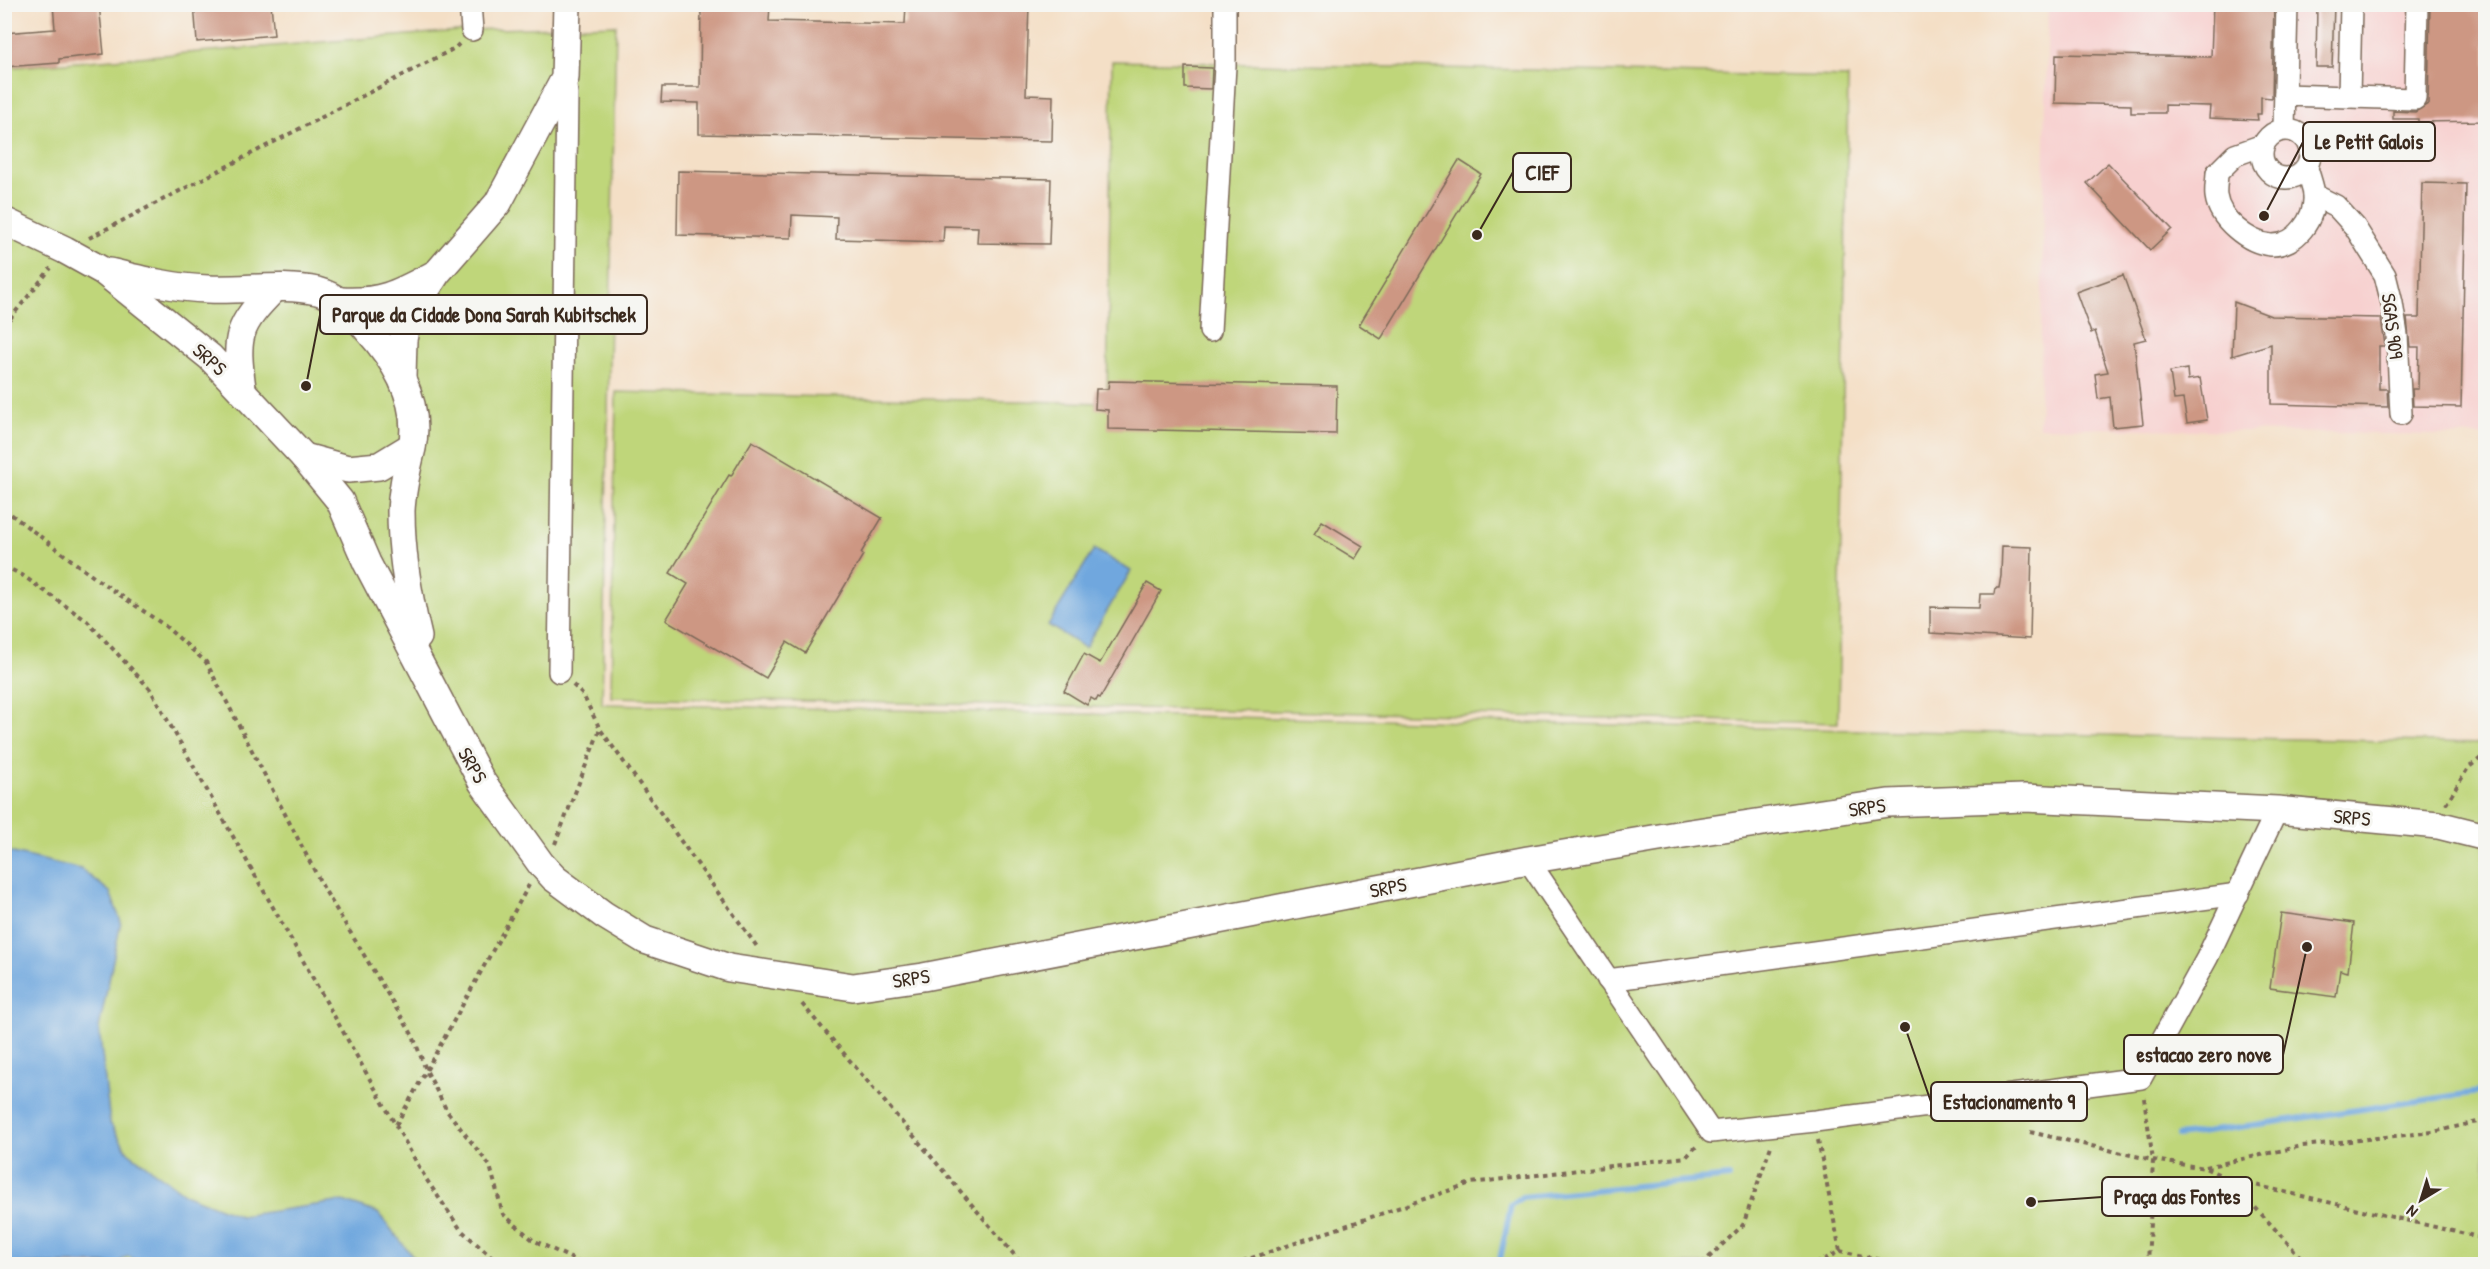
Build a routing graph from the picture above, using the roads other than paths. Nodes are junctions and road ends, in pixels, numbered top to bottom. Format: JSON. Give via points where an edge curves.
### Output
{"nodes":[{"id":1,"x":470,"y":4,"type":"edge"},
{"id":2,"x":567,"y":4,"type":"edge"},
{"id":3,"x":1225,"y":4,"type":"edge"},
{"id":4,"x":2287,"y":4,"type":"edge"},
{"id":5,"x":2351,"y":4,"type":"edge"},
{"id":6,"x":2417,"y":4,"type":"edge"},
{"id":7,"x":472,"y":30,"type":"road end"},
{"id":8,"x":565,"y":78,"type":"junction"},
{"id":9,"x":2285,"y":95,"type":"junction"},
{"id":10,"x":2349,"y":97,"type":"junction"},
{"id":11,"x":2284,"y":129,"type":"junction"},
{"id":12,"x":2263,"y":145,"type":"junction"},
{"id":13,"x":2307,"y":168,"type":"junction"},
{"id":14,"x":2314,"y":195,"type":"junction"},
{"id":15,"x":4,"y":221,"type":"edge"},
{"id":16,"x":103,"y":271,"type":"junction"},
{"id":17,"x":437,"y":273,"type":"junction"},
{"id":18,"x":274,"y":288,"type":"junction"},
{"id":19,"x":342,"y":301,"type":"junction"},
{"id":20,"x":1210,"y":332,"type":"dead end"},
{"id":21,"x":402,"y":378,"type":"junction"},
{"id":22,"x":242,"y":388,"type":"junction"},
{"id":23,"x":2401,"y":414,"type":"dead end"},
{"id":24,"x":412,"y":446,"type":"junction"},
{"id":25,"x":304,"y":457,"type":"junction"},
{"id":26,"x":559,"y":672,"type":"road end"},
{"id":27,"x":429,"y":677,"type":"junction"},
{"id":28,"x":2277,"y":810,"type":"junction"},
{"id":29,"x":2486,"y":837,"type":"edge"},
{"id":30,"x":1528,"y":861,"type":"junction"},
{"id":31,"x":2238,"y":894,"type":"junction"},
{"id":32,"x":1608,"y":980,"type":"junction"}],
"edges":[{"from":1,"to":7,"type":"lane"},
{"from":2,"to":8,"type":"main road","name":"SRPS"},
{"from":3,"to":20,"type":"lane"},
{"from":4,"to":9,"type":"lane"},
{"from":5,"to":10,"type":"lane"},
{"from":6,"to":10,"type":"lane","via":[[2415,99]]},
{"from":8,"to":17,"type":"main road","name":"SRPS","via":[[498,203]]},
{"from":8,"to":26,"type":"lane"},
{"from":9,"to":10,"type":"lane"},
{"from":9,"to":11,"type":"lane"},
{"from":11,"to":12,"type":"lane","via":[[2268,137]]},
{"from":11,"to":13,"type":"lane","via":[[2301,135],[2307,142]]},
{"from":12,"to":13,"type":"lane","via":[[2262,163],[2274,176],[2292,178]]},
{"from":12,"to":14,"type":"lane","via":[[2235,155],[2217,173],[2216,197],[2228,222],[2253,239],[2270,245],[2286,243],[2304,229]]},
{"from":13,"to":14,"type":"lane"},
{"from":14,"to":23,"type":"lane","name":"SGAS 909","via":[[2336,206],[2355,227],[2385,274],[2397,335]]},
{"from":15,"to":16,"type":"main road","name":"SRPS"},
{"from":16,"to":18,"type":"main road","name":"SRPS","via":[[171,286]]},
{"from":16,"to":22,"type":"main road","name":"SRPS","via":[[210,357]]},
{"from":17,"to":19,"type":"main road","name":"SRPS","via":[[391,296],[369,302]]},
{"from":17,"to":21,"type":"main road","name":"SRPS","via":[[407,319]]},
{"from":18,"to":19,"type":"main road","name":"SRPS","via":[[319,292]]},
{"from":18,"to":22,"type":"main road","via":[[242,327],[237,352]]},
{"from":19,"to":21,"type":"main road","name":"SRPS","via":[[386,351]]},
{"from":21,"to":24,"type":"main road","name":"SRPS","via":[[413,417]]},
{"from":22,"to":25,"type":"main road","name":"SRPS"},
{"from":24,"to":25,"type":"main road","via":[[379,466],[348,469]]},
{"from":24,"to":27,"type":"main road","name":"SRPS","via":[[404,476],[402,539],[408,594]]},
{"from":25,"to":27,"type":"main road","name":"SRPS","via":[[340,501]]},
{"from":27,"to":30,"type":"main road","name":"SRPS","via":[[482,782],[554,878],[645,940],[729,968],[779,978],[853,987],[923,977]]},
{"from":28,"to":29,"type":"main road","name":"SRPS","via":[[2438,825]]},
{"from":28,"to":30,"type":"main road","name":"SRPS","via":[[2024,798],[1888,803]]},
{"from":28,"to":31,"type":"lane"},
{"from":30,"to":32,"type":"lane"},
{"from":31,"to":32,"type":"lane"},
{"from":31,"to":32,"type":"lane","via":[[2141,1078],[1711,1132]]}]}
